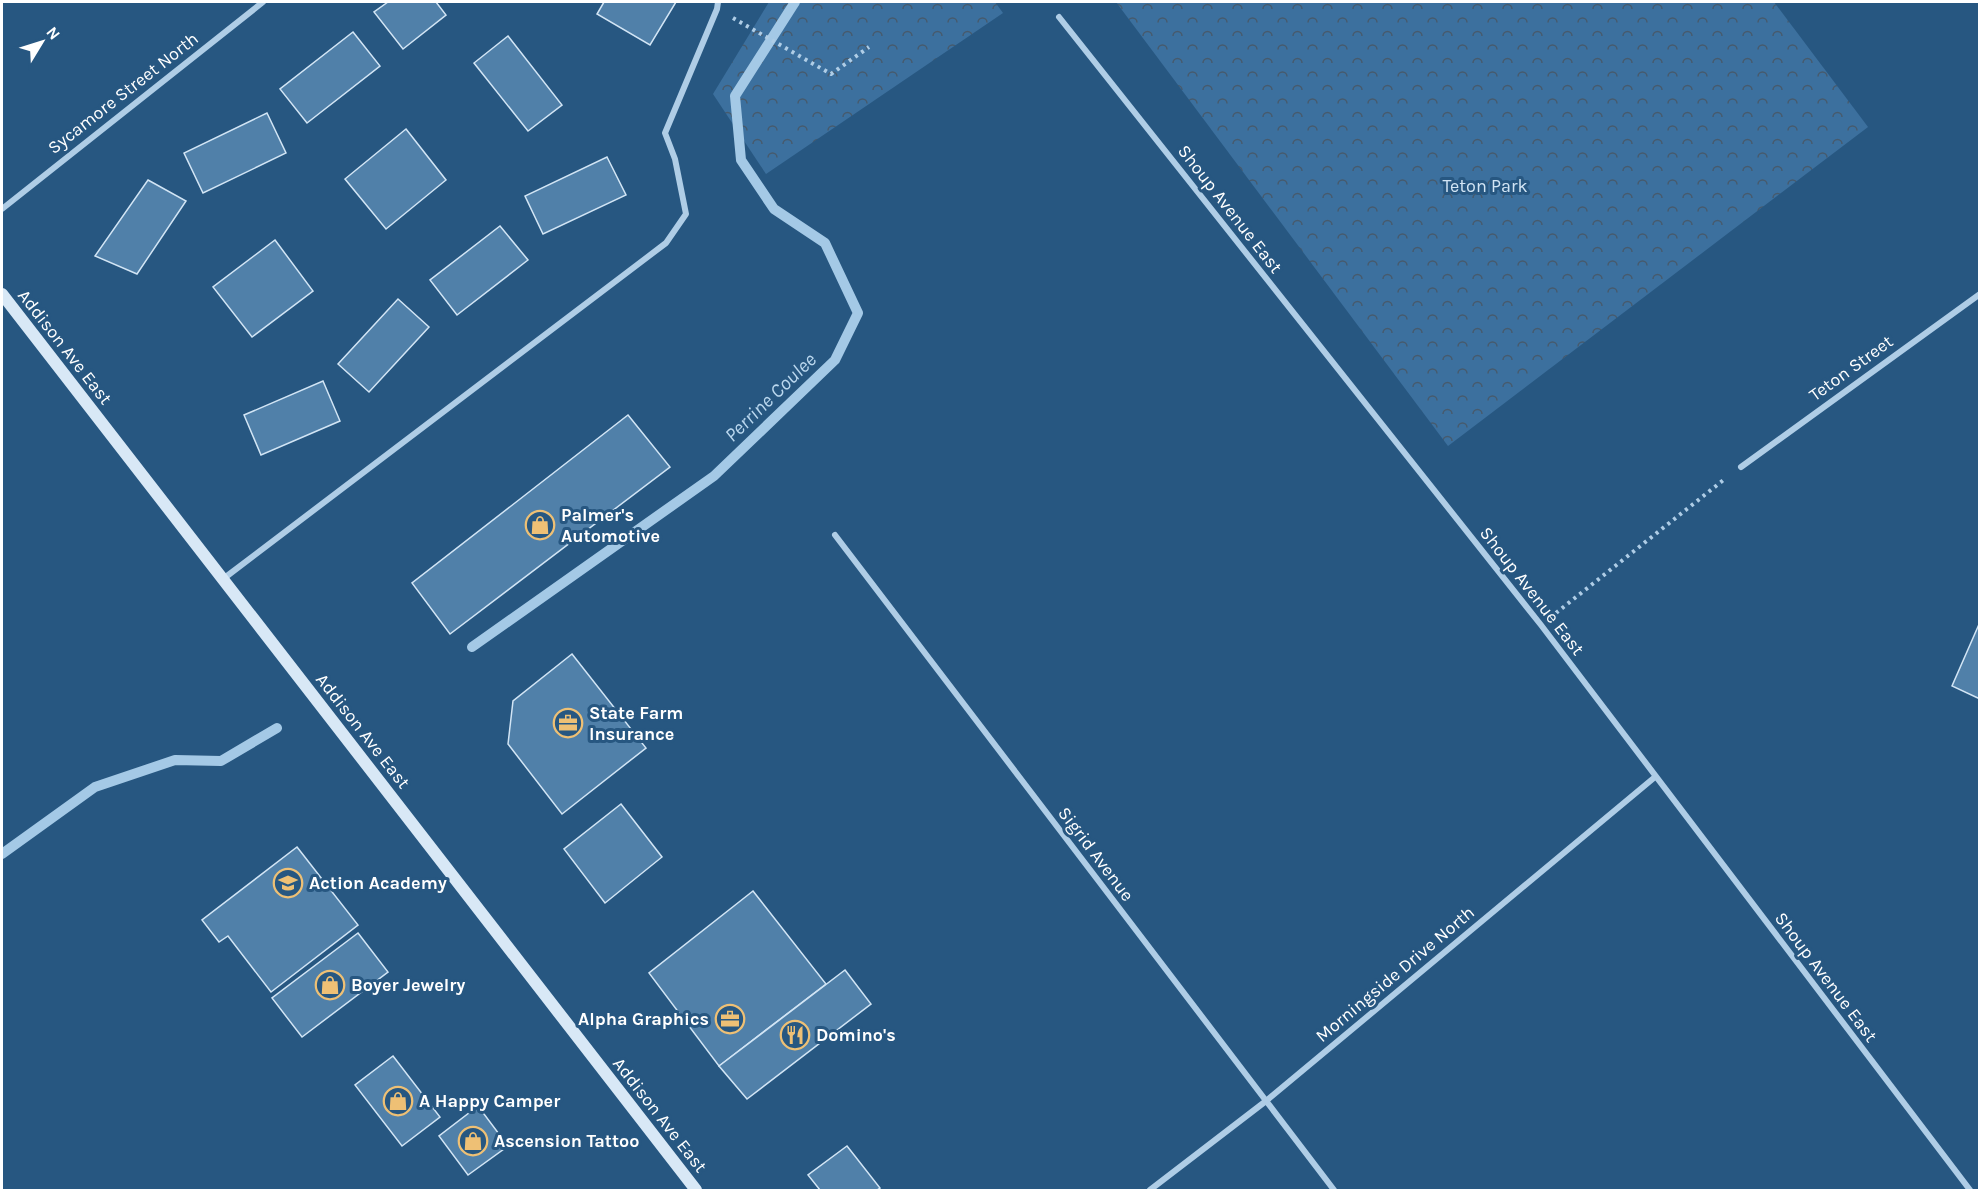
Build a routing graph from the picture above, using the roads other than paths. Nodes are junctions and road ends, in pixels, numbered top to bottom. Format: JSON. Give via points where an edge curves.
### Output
{"nodes":[{"id":1,"x":263,"y":2,"type":"edge"},
{"id":2,"x":718,"y":2,"type":"edge"},
{"id":3,"x":1059,"y":17,"type":"dead end"},
{"id":4,"x":2,"y":208,"type":"edge"},
{"id":5,"x":2,"y":294,"type":"edge"},
{"id":6,"x":1980,"y":294,"type":"edge"},
{"id":7,"x":1741,"y":467,"type":"road end"},
{"id":8,"x":835,"y":535,"type":"dead end"},
{"id":9,"x":223,"y":580,"type":"junction"},
{"id":10,"x":1655,"y":777,"type":"junction"},
{"id":11,"x":1266,"y":1101,"type":"junction"},
{"id":12,"x":696,"y":1191,"type":"edge"},
{"id":13,"x":1150,"y":1191,"type":"edge"},
{"id":14,"x":1334,"y":1191,"type":"edge"},
{"id":15,"x":1970,"y":1191,"type":"edge"}],
"edges":[{"from":1,"to":4,"type":"street","name":"Sycamore Street North"},
{"from":2,"to":9,"type":"street","via":[[665,133],[675,159],[686,214],[666,243]]},
{"from":3,"to":10,"type":"street","name":"Shoup Avenue East","via":[[1541,625]]},
{"from":5,"to":9,"type":"main road","name":"Addison Ave East"},
{"from":6,"to":7,"type":"street","name":"Teton Street"},
{"from":8,"to":11,"type":"street","name":"Sigrid Avenue"},
{"from":9,"to":12,"type":"main road","name":"Addison Ave East"},
{"from":10,"to":11,"type":"street","name":"Morningside Drive North"},
{"from":10,"to":15,"type":"street","name":"Shoup Avenue East"},
{"from":11,"to":13,"type":"street","name":"Morningside Drive North"},
{"from":11,"to":14,"type":"street","name":"Sigrid Avenue"}]}
